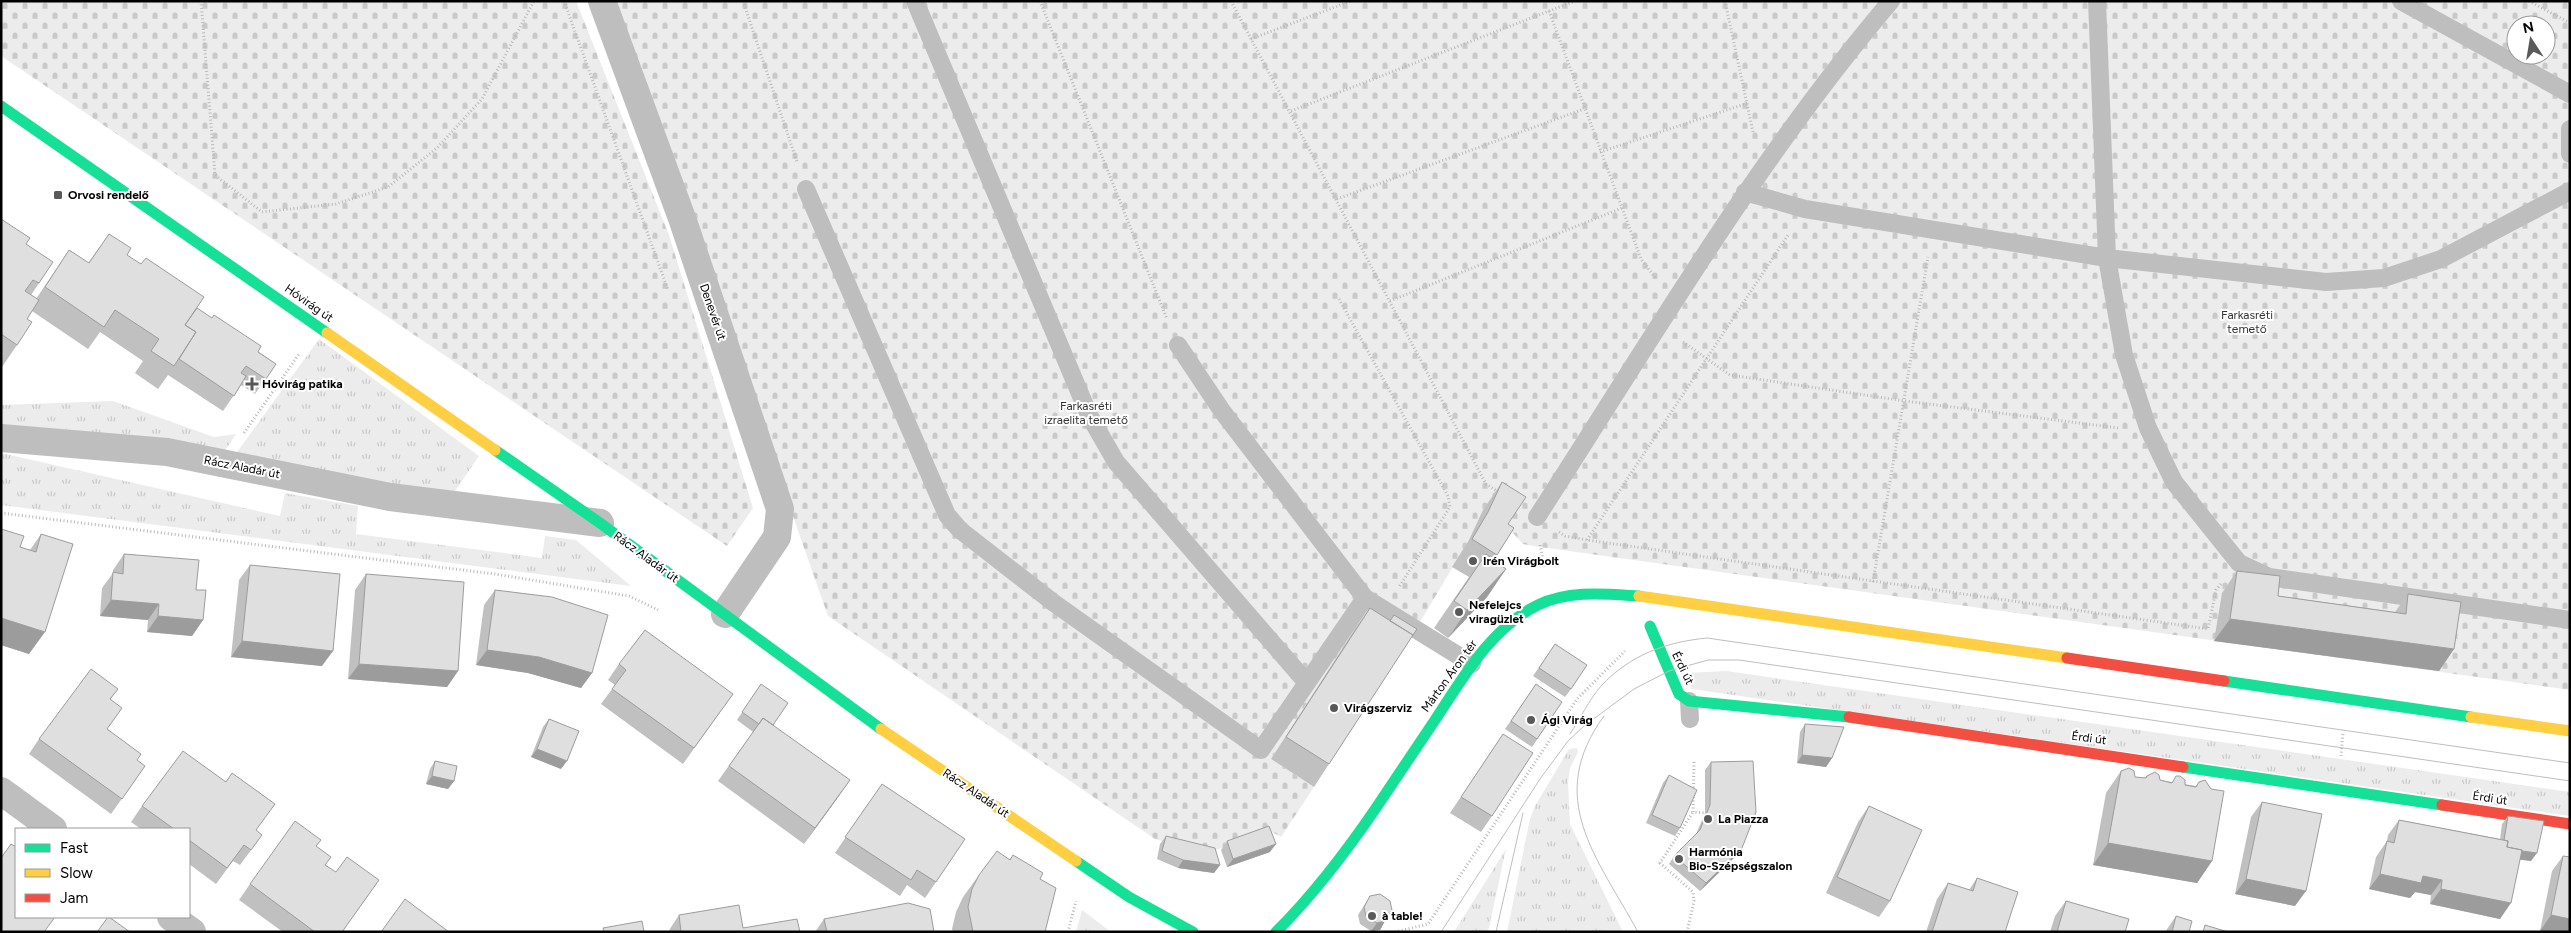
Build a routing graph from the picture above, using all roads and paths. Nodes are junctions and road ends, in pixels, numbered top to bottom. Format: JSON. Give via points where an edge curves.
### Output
{"nodes":[{"id":1,"x":201,"y":1,"type":"edge"},
{"id":2,"x":534,"y":1,"type":"edge"},
{"id":3,"x":564,"y":1,"type":"edge"},
{"id":4,"x":602,"y":1,"type":"edge"},
{"id":5,"x":743,"y":1,"type":"edge"},
{"id":6,"x":915,"y":1,"type":"edge"},
{"id":7,"x":1040,"y":1,"type":"edge"},
{"id":8,"x":1232,"y":1,"type":"edge"},
{"id":9,"x":1351,"y":1,"type":"edge"},
{"id":10,"x":1575,"y":1,"type":"edge"},
{"id":11,"x":1725,"y":1,"type":"edge"},
{"id":12,"x":1891,"y":1,"type":"edge"},
{"id":13,"x":2097,"y":1,"type":"edge"},
{"id":14,"x":2401,"y":1,"type":"edge"},
{"id":15,"x":2529,"y":1,"type":"edge"},
{"id":16,"x":1549,"y":11,"type":"junction"},
{"id":17,"x":2570,"y":24,"type":"edge"},
{"id":18,"x":1251,"y":39,"type":"junction"},
{"id":19,"x":2570,"y":94,"type":"edge"},
{"id":20,"x":1748,"y":103,"type":"junction"},
{"id":21,"x":1,"y":106,"type":"edge"},
{"id":22,"x":1584,"y":109,"type":"junction"},
{"id":23,"x":1290,"y":111,"type":"junction"},
{"id":24,"x":2570,"y":129,"type":"edge"},
{"id":25,"x":1600,"y":152,"type":"junction"},
{"id":26,"x":2570,"y":154,"type":"edge"},
{"id":27,"x":1761,"y":169,"type":"junction"},
{"id":28,"x":806,"y":189,"type":"joint"},
{"id":29,"x":2570,"y":191,"type":"edge"},
{"id":30,"x":1745,"y":192,"type":"junction"},
{"id":31,"x":1337,"y":199,"type":"junction"},
{"id":32,"x":1622,"y":208,"type":"junction"},
{"id":33,"x":1805,"y":209,"type":"junction"},
{"id":34,"x":1932,"y":230,"type":"junction"},
{"id":35,"x":2107,"y":258,"type":"junction"},
{"id":36,"x":669,"y":292,"type":"dead end"},
{"id":37,"x":1339,"y":299,"type":"dead end"},
{"id":38,"x":1390,"y":302,"type":"junction"},
{"id":39,"x":1674,"y":304,"type":"junction"},
{"id":40,"x":1660,"y":326,"type":"junction"},
{"id":41,"x":319,"y":328,"type":"junction"},
{"id":42,"x":1178,"y":345,"type":"joint"},
{"id":43,"x":1706,"y":358,"type":"junction"},
{"id":44,"x":1905,"y":401,"type":"junction"},
{"id":45,"x":2148,"y":428,"type":"junction"},
{"id":46,"x":1,"y":438,"type":"edge"},
{"id":47,"x":223,"y":463,"type":"junction"},
{"id":48,"x":1,"y":513,"type":"edge"},
{"id":49,"x":1537,"y":517,"type":"junction"},
{"id":50,"x":600,"y":524,"type":"junction"},
{"id":51,"x":1588,"y":540,"type":"junction"},
{"id":52,"x":2239,"y":563,"type":"junction"},
{"id":53,"x":1872,"y":582,"type":"junction"},
{"id":54,"x":1644,"y":596,"type":"junction"},
{"id":55,"x":1365,"y":598,"type":"junction"},
{"id":56,"x":1553,"y":600,"type":"junction"},
{"id":57,"x":1384,"y":610,"type":"junction"},
{"id":58,"x":662,"y":612,"type":"dead end"},
{"id":59,"x":725,"y":614,"type":"junction"},
{"id":60,"x":2570,"y":620,"type":"edge"},
{"id":61,"x":1650,"y":626,"type":"junction"},
{"id":62,"x":1472,"y":664,"type":"junction"},
{"id":63,"x":1307,"y":683,"type":"junction"},
{"id":64,"x":2570,"y":731,"type":"edge"},
{"id":65,"x":1694,"y":762,"type":"dead end"},
{"id":66,"x":1,"y":792,"type":"edge"},
{"id":67,"x":1693,"y":812,"type":"junction"},
{"id":68,"x":1705,"y":813,"type":"edge"},
{"id":69,"x":2570,"y":824,"type":"edge"},
{"id":70,"x":51,"y":828,"type":"edge"},
{"id":71,"x":1076,"y":899,"type":"dead end"},
{"id":72,"x":172,"y":918,"type":"edge"},
{"id":73,"x":1416,"y":926,"type":"junction"},
{"id":74,"x":192,"y":932,"type":"edge"},
{"id":75,"x":1068,"y":932,"type":"edge"},
{"id":76,"x":1193,"y":932,"type":"edge"},
{"id":77,"x":1276,"y":932,"type":"edge"},
{"id":78,"x":1395,"y":932,"type":"edge"},
{"id":79,"x":1415,"y":932,"type":"edge"},
{"id":80,"x":1687,"y":932,"type":"edge"}],
"edges":[{"from":1,"to":2,"type":"path","via":[[215,174],[262,212],[336,204],[388,187],[438,148],[482,99]]},
{"from":3,"to":36,"type":"path"},
{"from":4,"to":59,"type":"street","name":"Denevér út","via":[[683,221],[780,509],[777,537]]},
{"from":5,"to":28,"type":"path"},
{"from":6,"to":63,"type":"lane","via":[[1089,415],[1116,462]]},
{"from":7,"to":42,"type":"path"},
{"from":8,"to":18,"type":"path"},
{"from":9,"to":18,"type":"path"},
{"from":10,"to":16,"type":"path"},
{"from":11,"to":20,"type":"path"},
{"from":12,"to":27,"type":"lane"},
{"from":13,"to":35,"type":"lane"},
{"from":14,"to":19,"type":"lane"},
{"from":15,"to":17,"type":"path"},
{"from":16,"to":22,"type":"path"},
{"from":16,"to":23,"type":"path"},
{"from":18,"to":23,"type":"path"},
{"from":20,"to":25,"type":"path"},
{"from":20,"to":27,"type":"path"},
{"from":21,"to":41,"type":"street","name":"Hóvirág út"},
{"from":22,"to":25,"type":"path"},
{"from":22,"to":31,"type":"path"},
{"from":23,"to":31,"type":"path"},
{"from":24,"to":26,"type":"lane"},
{"from":25,"to":32,"type":"path"},
{"from":27,"to":30,"type":"lane"},
{"from":28,"to":63,"type":"lane","via":[[946,515],[960,530],[1054,603],[1261,750]]},
{"from":29,"to":35,"type":"lane","via":[[2441,259],[2384,278],[2326,282]]},
{"from":30,"to":33,"type":"lane"},
{"from":30,"to":39,"type":"lane"},
{"from":31,"to":38,"type":"path"},
{"from":32,"to":38,"type":"path"},
{"from":32,"to":39,"type":"path","via":[[1641,259]]},
{"from":33,"to":34,"type":"lane"},
{"from":33,"to":43,"type":"path"},
{"from":34,"to":35,"type":"lane"},
{"from":34,"to":44,"type":"path"},
{"from":35,"to":45,"type":"lane","via":[[2124,355]]},
{"from":37,"to":57,"type":"path","via":[[1448,496],[1450,507]]},
{"from":38,"to":49,"type":"path","via":[[1486,484]]},
{"from":39,"to":40,"type":"lane"},
{"from":40,"to":43,"type":"path"},
{"from":40,"to":49,"type":"lane"},
{"from":41,"to":47,"type":"path"},
{"from":41,"to":50,"type":"street","name":"Hóvirág út"},
{"from":42,"to":55,"type":"lane","via":[[1222,411]]},
{"from":43,"to":44,"type":"path","via":[[1730,375]]},
{"from":43,"to":51,"type":"path"},
{"from":44,"to":45,"type":"path","via":[[2111,428]]},
{"from":44,"to":53,"type":"path"},
{"from":45,"to":52,"type":"lane","via":[[2174,482]]},
{"from":46,"to":47,"type":"street","name":"Rácz Aladár út","via":[[167,452]]},
{"from":47,"to":50,"type":"street","name":"Rácz Aladár út","via":[[390,497]]},
{"from":48,"to":58,"type":"path","via":[[495,574],[629,596]]},
{"from":49,"to":51,"type":"path","via":[[1565,536]]},
{"from":49,"to":56,"type":"path","via":[[1540,547]]},
{"from":50,"to":59,"type":"street","name":"Rácz Aladár út"},
{"from":51,"to":53,"type":"path"},
{"from":52,"to":53,"type":"path","via":[[2216,590],[2208,629]]},
{"from":52,"to":60,"type":"lane","via":[[2269,576]]},
{"from":54,"to":56,"type":"street","name":"Márton Áron tér","via":[[1579,594]]},
{"from":54,"to":61,"type":"lane"},
{"from":54,"to":64,"type":"street"},
{"from":55,"to":57,"type":"lane"},
{"from":55,"to":63,"type":"lane"},
{"from":56,"to":62,"type":"street","name":"Márton Áron tér","via":[[1536,606],[1505,626]]},
{"from":57,"to":62,"type":"lane"},
{"from":59,"to":76,"type":"street","name":"Rácz Aladár út","via":[[859,714],[1129,897]]},
{"from":61,"to":69,"type":"street","name":"Érdi út","via":[[1689,710],[1841,716]]},
{"from":61,"to":73,"type":"path","via":[[1576,699],[1428,924]]},
{"from":62,"to":77,"type":"street","name":"Márton Áron tér","via":[[1338,863]]},
{"from":65,"to":67,"type":"path"},
{"from":66,"to":70,"type":"street"},
{"from":67,"to":68,"type":"path"},
{"from":67,"to":80,"type":"path","via":[[1660,863],[1693,892]]},
{"from":71,"to":75,"type":"path"},
{"from":72,"to":74,"type":"street"},
{"from":73,"to":78,"type":"path"},
{"from":73,"to":79,"type":"path"}]}
